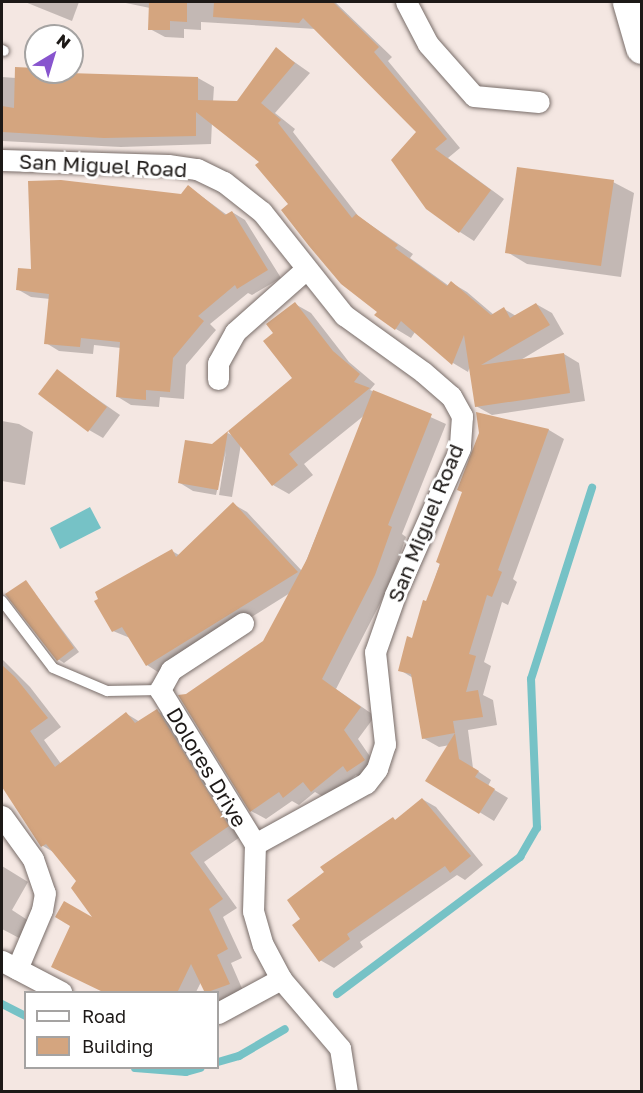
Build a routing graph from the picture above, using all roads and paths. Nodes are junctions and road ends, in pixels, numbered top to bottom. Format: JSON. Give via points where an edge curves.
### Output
{"nodes":[{"id":1,"x":406,"y":2,"type":"edge"},
{"id":2,"x":629,"y":2,"type":"edge"},
{"id":3,"x":639,"y":2,"type":"edge"},
{"id":4,"x":642,"y":6,"type":"edge"},
{"id":5,"x":642,"y":47,"type":"edge"},
{"id":6,"x":539,"y":102,"type":"dead end"},
{"id":7,"x":2,"y":160,"type":"edge"},
{"id":8,"x":305,"y":270,"type":"junction"},
{"id":9,"x":218,"y":379,"type":"dead end"},
{"id":10,"x":2,"y":601,"type":"edge"},
{"id":11,"x":243,"y":623,"type":"dead end"},
{"id":12,"x":160,"y":690,"type":"junction"},
{"id":13,"x":2,"y":816,"type":"edge"},
{"id":14,"x":255,"y":844,"type":"junction"},
{"id":15,"x":9,"y":965,"type":"edge"},
{"id":16,"x":281,"y":979,"type":"junction"},
{"id":17,"x":57,"y":991,"type":"edge"},
{"id":18,"x":219,"y":1011,"type":"edge"},
{"id":19,"x":348,"y":1092,"type":"edge"}],
"edges":[{"from":1,"to":6,"type":"street","via":[[428,44],[474,96]]},
{"from":2,"to":5,"type":"highway"},
{"from":3,"to":4,"type":"highway"},
{"from":7,"to":8,"type":"street","name":"San Miguel Road","via":[[197,169],[224,182],[262,212]]},
{"from":8,"to":9,"type":"street","via":[[235,332],[218,363]]},
{"from":8,"to":14,"type":"street","name":"San Miguel Road","via":[[344,315],[451,396],[462,416],[460,448],[395,595],[375,652],[385,744],[377,769],[366,783]]},
{"from":10,"to":12,"type":"lane","via":[[53,668],[107,691]]},
{"from":11,"to":12,"type":"street","name":"Dolores Drive","via":[[171,670]]},
{"from":12,"to":14,"type":"street","name":"Dolores Drive"},
{"from":13,"to":15,"type":"street","via":[[33,859],[45,893],[42,910]]},
{"from":14,"to":16,"type":"street","via":[[253,912],[262,945]]},
{"from":15,"to":17,"type":"street"},
{"from":16,"to":18,"type":"street"},
{"from":16,"to":19,"type":"street","via":[[340,1048]]}]}
